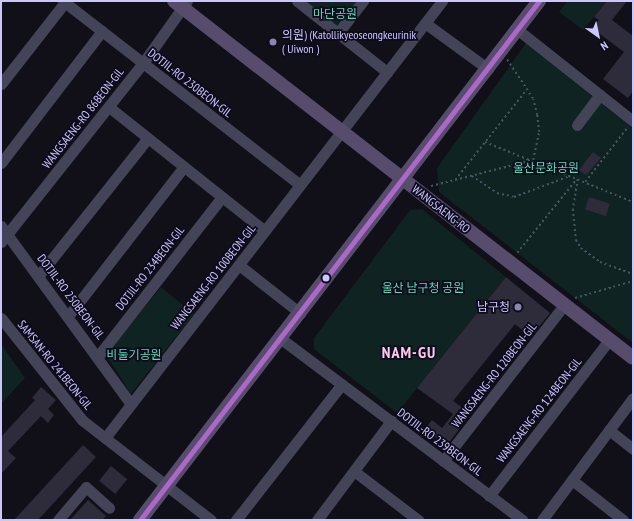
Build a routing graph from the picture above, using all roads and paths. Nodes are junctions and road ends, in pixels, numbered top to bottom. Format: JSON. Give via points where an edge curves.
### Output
{"nodes":[{"id":1,"x":297,"y":1,"type":"edge"},
{"id":2,"x":362,"y":1,"type":"edge"},
{"id":3,"x":442,"y":1,"type":"edge"},
{"id":4,"x":539,"y":1,"type":"edge"},
{"id":5,"x":64,"y":2,"type":"edge"},
{"id":6,"x":181,"y":3,"type":"edge"},
{"id":7,"x":425,"y":23,"type":"junction"},
{"id":8,"x":518,"y":30,"type":"junction"},
{"id":9,"x":102,"y":32,"type":"junction"},
{"id":10,"x":338,"y":33,"type":"junction"},
{"id":11,"x":501,"y":52,"type":"junction"},
{"id":12,"x":143,"y":64,"type":"junction"},
{"id":13,"x":488,"y":70,"type":"junction"},
{"id":14,"x":387,"y":72,"type":"junction"},
{"id":15,"x":1,"y":84,"type":"edge"},
{"id":16,"x":527,"y":89,"type":"junction"},
{"id":17,"x":600,"y":95,"type":"junction"},
{"id":18,"x":109,"y":107,"type":"junction"},
{"id":19,"x":633,"y":121,"type":"edge"},
{"id":20,"x":577,"y":125,"type":"dead end"},
{"id":21,"x":341,"y":132,"type":"junction"},
{"id":22,"x":148,"y":138,"type":"junction"},
{"id":23,"x":485,"y":142,"type":"junction"},
{"id":24,"x":533,"y":160,"type":"junction"},
{"id":25,"x":1,"y":163,"type":"edge"},
{"id":26,"x":184,"y":167,"type":"junction"},
{"id":27,"x":472,"y":176,"type":"junction"},
{"id":28,"x":571,"y":176,"type":"junction"},
{"id":29,"x":578,"y":179,"type":"junction"},
{"id":30,"x":403,"y":180,"type":"junction"},
{"id":31,"x":455,"y":180,"type":"junction"},
{"id":32,"x":585,"y":182,"type":"junction"},
{"id":33,"x":300,"y":185,"type":"junction"},
{"id":34,"x":416,"y":190,"type":"junction"},
{"id":35,"x":222,"y":197,"type":"junction"},
{"id":36,"x":633,"y":202,"type":"edge"},
{"id":37,"x":265,"y":231,"type":"junction"},
{"id":38,"x":3,"y":234,"type":"edge"},
{"id":39,"x":510,"y":262,"type":"junction"},
{"id":40,"x":239,"y":266,"type":"junction"},
{"id":41,"x":633,"y":274,"type":"edge"},
{"id":42,"x":39,"y":275,"type":"junction"},
{"id":43,"x":633,"y":281,"type":"edge"},
{"id":44,"x":563,"y":303,"type":"junction"},
{"id":45,"x":300,"y":313,"type":"junction"},
{"id":46,"x":68,"y":315,"type":"junction"},
{"id":47,"x":1,"y":318,"type":"edge"},
{"id":48,"x":280,"y":338,"type":"junction"},
{"id":49,"x":609,"y":340,"type":"junction"},
{"id":50,"x":99,"y":355,"type":"junction"},
{"id":51,"x":633,"y":358,"type":"edge"},
{"id":52,"x":342,"y":384,"type":"junction"},
{"id":53,"x":633,"y":398,"type":"edge"},
{"id":54,"x":131,"y":404,"type":"junction"},
{"id":55,"x":391,"y":421,"type":"junction"},
{"id":56,"x":609,"y":430,"type":"junction"},
{"id":57,"x":105,"y":438,"type":"junction"},
{"id":58,"x":633,"y":449,"type":"edge"},
{"id":59,"x":443,"y":461,"type":"junction"},
{"id":60,"x":354,"y":471,"type":"junction"},
{"id":61,"x":572,"y":480,"type":"junction"},
{"id":62,"x":166,"y":486,"type":"junction"},
{"id":63,"x":490,"y":496,"type":"junction"},
{"id":64,"x":109,"y":508,"type":"dead end"},
{"id":65,"x":58,"y":520,"type":"edge"},
{"id":66,"x":140,"y":520,"type":"edge"},
{"id":67,"x":211,"y":520,"type":"edge"},
{"id":68,"x":236,"y":520,"type":"edge"},
{"id":69,"x":317,"y":520,"type":"edge"},
{"id":70,"x":418,"y":520,"type":"edge"},
{"id":71,"x":522,"y":520,"type":"edge"},
{"id":72,"x":542,"y":520,"type":"edge"},
{"id":73,"x":623,"y":520,"type":"edge"}],
"edges":[{"from":1,"to":10,"type":"street"},
{"from":2,"to":10,"type":"street"},
{"from":3,"to":7,"type":"street","name":"WANGSAENG-RO 100BEON-GIL"},
{"from":4,"to":8,"type":"main road"},
{"from":5,"to":9,"type":"street","name":"DOTJIL-RO 230BEON-GIL"},
{"from":5,"to":15,"type":"street"},
{"from":6,"to":12,"type":"street","name":"WANGSAENG-RO 86BEON-GIL"},
{"from":6,"to":21,"type":"main road","name":"WANGSAENG-RO"},
{"from":7,"to":13,"type":"street"},
{"from":7,"to":14,"type":"street","name":"WANGSAENG-RO 100BEON-GIL"},
{"from":8,"to":11,"type":"main road"},
{"from":8,"to":17,"type":"street"},
{"from":9,"to":12,"type":"street","name":"DOTJIL-RO 230BEON-GIL"},
{"from":9,"to":25,"type":"street"},
{"from":10,"to":14,"type":"street"},
{"from":11,"to":13,"type":"main road"},
{"from":11,"to":16,"type":"path"},
{"from":12,"to":18,"type":"street","name":"WANGSAENG-RO 86BEON-GIL"},
{"from":12,"to":33,"type":"street","name":"DOTJIL-RO 230BEON-GIL"},
{"from":13,"to":30,"type":"main road"},
{"from":14,"to":21,"type":"street","name":"WANGSAENG-RO 100BEON-GIL"},
{"from":16,"to":23,"type":"path"},
{"from":16,"to":24,"type":"path","via":[[537,115],[539,132]]},
{"from":17,"to":19,"type":"street"},
{"from":17,"to":20,"type":"street"},
{"from":18,"to":22,"type":"street"},
{"from":18,"to":38,"type":"street","name":"WANGSAENG-RO 86BEON-GIL"},
{"from":19,"to":32,"type":"path"},
{"from":21,"to":30,"type":"main road","name":"WANGSAENG-RO"},
{"from":21,"to":33,"type":"street","name":"WANGSAENG-RO 100BEON-GIL"},
{"from":22,"to":26,"type":"street"},
{"from":22,"to":42,"type":"street"},
{"from":23,"to":24,"type":"path"},
{"from":23,"to":31,"type":"path"},
{"from":24,"to":27,"type":"path"},
{"from":24,"to":28,"type":"path"},
{"from":26,"to":35,"type":"street"},
{"from":26,"to":46,"type":"street"},
{"from":27,"to":28,"type":"path","via":[[497,194],[514,197]]},
{"from":27,"to":31,"type":"path"},
{"from":28,"to":29,"type":"path"},
{"from":29,"to":32,"type":"path"},
{"from":29,"to":39,"type":"path"},
{"from":29,"to":41,"type":"path","via":[[573,222],[576,240],[581,248],[600,262]]},
{"from":30,"to":34,"type":"main road","name":"WANGSAENG-RO"},
{"from":30,"to":45,"type":"main road"},
{"from":31,"to":34,"type":"path"},
{"from":32,"to":36,"type":"path"},
{"from":33,"to":37,"type":"street","name":"WANGSAENG-RO 100BEON-GIL"},
{"from":34,"to":39,"type":"main road","name":"WANGSAENG-RO"},
{"from":35,"to":37,"type":"street"},
{"from":35,"to":50,"type":"street","name":"DOTJIL-RO 234BEON-GIL"},
{"from":37,"to":40,"type":"street","name":"WANGSAENG-RO 100BEON-GIL"},
{"from":38,"to":42,"type":"street","name":"DOTJIL-RO 250BEON-GIL"},
{"from":39,"to":44,"type":"main road","name":"WANGSAENG-RO"},
{"from":40,"to":45,"type":"street"},
{"from":40,"to":54,"type":"street","name":"WANGSAENG-RO 100BEON-GIL"},
{"from":42,"to":46,"type":"street","name":"DOTJIL-RO 250BEON-GIL"},
{"from":43,"to":44,"type":"path"},
{"from":44,"to":49,"type":"main road","name":"WANGSAENG-RO"},
{"from":44,"to":59,"type":"street","name":"WANGSAENG-RO 120BEON-GIL"},
{"from":45,"to":48,"type":"main road"},
{"from":46,"to":50,"type":"street","name":"DOTJIL-RO 250BEON-GIL"},
{"from":47,"to":57,"type":"street","name":"SAMSAN-RO 241BEON-GIL","via":[[82,420]]},
{"from":48,"to":52,"type":"street","name":"DOTJIL-RO 239BEON-GIL"},
{"from":48,"to":62,"type":"main road"},
{"from":49,"to":51,"type":"main road","name":"WANGSAENG-RO"},
{"from":49,"to":63,"type":"street","name":"WANGSAENG-RO 124BEON-GIL"},
{"from":50,"to":54,"type":"street","name":"DOTJIL-RO 250BEON-GIL"},
{"from":52,"to":55,"type":"street","name":"DOTJIL-RO 239BEON-GIL"},
{"from":52,"to":68,"type":"street"},
{"from":53,"to":56,"type":"street"},
{"from":54,"to":57,"type":"street","name":"WANGSAENG-RO 100BEON-GIL"},
{"from":55,"to":59,"type":"street","name":"DOTJIL-RO 239BEON-GIL"},
{"from":55,"to":60,"type":"street"},
{"from":56,"to":58,"type":"street"},
{"from":56,"to":61,"type":"street"},
{"from":57,"to":62,"type":"street","name":"SAMSAN-RO 241BEON-GIL"},
{"from":59,"to":63,"type":"street","name":"DOTJIL-RO 239BEON-GIL"},
{"from":60,"to":69,"type":"street"},
{"from":60,"to":70,"type":"street"},
{"from":61,"to":72,"type":"street"},
{"from":61,"to":73,"type":"street"},
{"from":62,"to":66,"type":"main road"},
{"from":62,"to":67,"type":"street","name":"SAMSAN-RO 241BEON-GIL"},
{"from":63,"to":71,"type":"street","name":"DOTJIL-RO 239BEON-GIL"},
{"from":64,"to":65,"type":"street","via":[[86,487]]}]}
